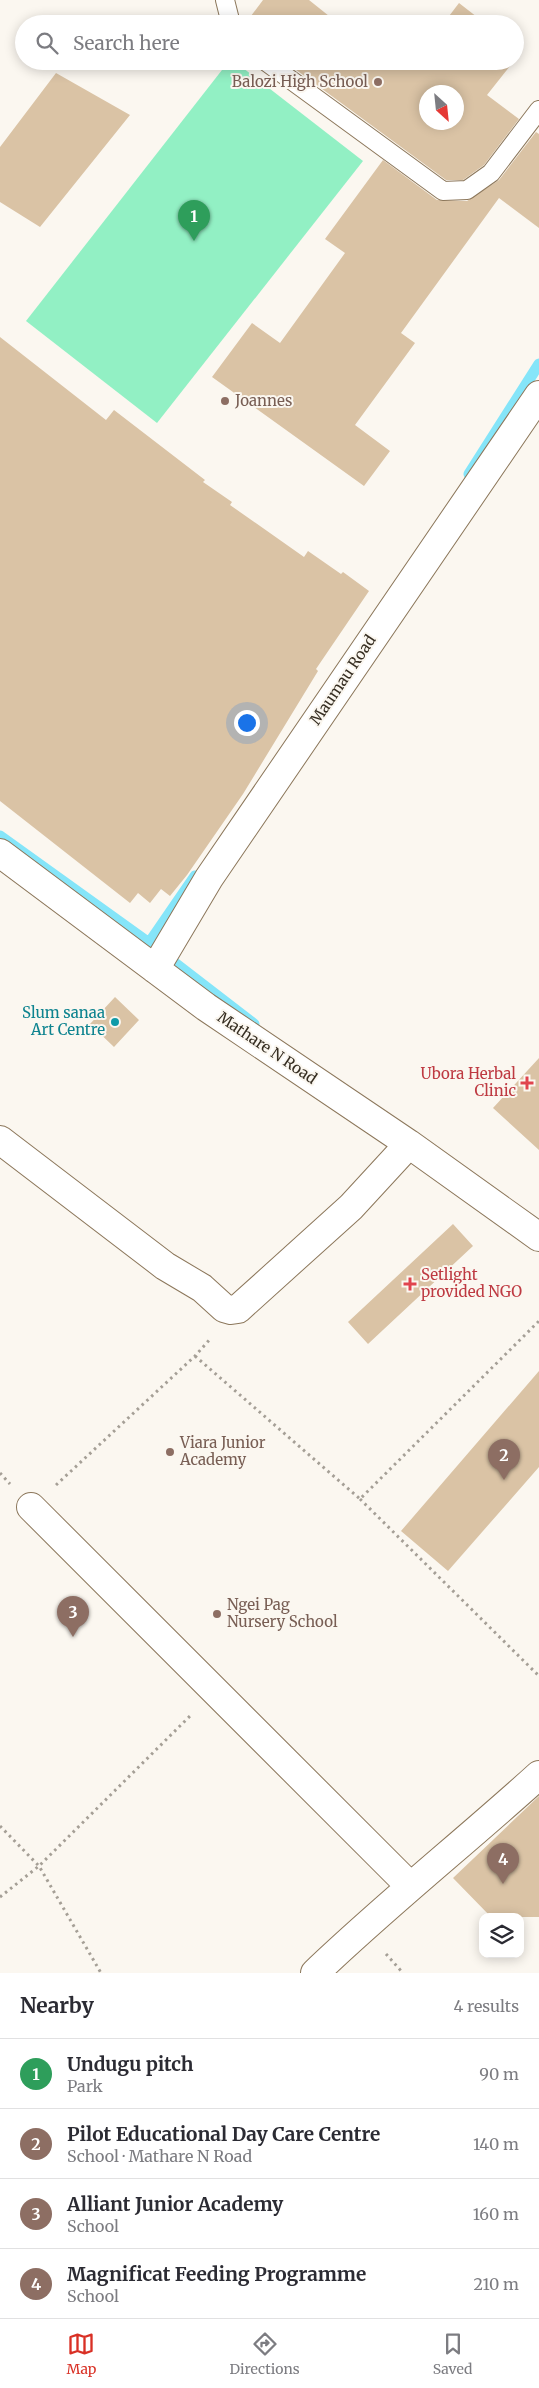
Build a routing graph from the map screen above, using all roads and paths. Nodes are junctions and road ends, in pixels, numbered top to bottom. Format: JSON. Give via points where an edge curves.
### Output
{"nodes":[{"id":1,"x":225,"y":0,"type":"edge"},
{"id":2,"x":229,"y":15,"type":"edge"},
{"id":3,"x":278,"y":70,"type":"edge"},
{"id":4,"x":539,"y":110,"type":"edge"},
{"id":5,"x":539,"y":395,"type":"edge"},
{"id":6,"x":0,"y":853,"type":"edge"},
{"id":7,"x":155,"y":969,"type":"junction"},
{"id":8,"x":0,"y":1140,"type":"edge"},
{"id":9,"x":409,"y":1144,"type":"junction"},
{"id":10,"x":539,"y":1237,"type":"edge"},
{"id":11,"x":238,"y":1309,"type":"junction"},
{"id":12,"x":539,"y":1321,"type":"edge"},
{"id":13,"x":195,"y":1356,"type":"junction"},
{"id":14,"x":360,"y":1499,"type":"junction"},
{"id":15,"x":31,"y":1507,"type":"joint"},
{"id":16,"x":539,"y":1676,"type":"edge"},
{"id":17,"x":214,"y":1692,"type":"junction"},
{"id":18,"x":539,"y":1775,"type":"edge"},
{"id":19,"x":0,"y":1826,"type":"edge"},
{"id":20,"x":39,"y":1866,"type":"junction"},
{"id":21,"x":410,"y":1886,"type":"junction"},
{"id":22,"x":0,"y":1897,"type":"edge"},
{"id":23,"x":101,"y":1973,"type":"edge"},
{"id":24,"x":315,"y":1973,"type":"edge"}],
"edges":[{"from":1,"to":2,"type":"lane"},
{"from":3,"to":4,"type":"lane","via":[[443,191],[468,190],[491,173]]},
{"from":5,"to":7,"type":"street","name":"Maumau Road","via":[[209,878]]},
{"from":6,"to":7,"type":"street","name":"Mathare N Road"},
{"from":7,"to":9,"type":"street","name":"Mathare N Road"},
{"from":8,"to":11,"type":"street","via":[[165,1266],[202,1288],[224,1308]]},
{"from":9,"to":10,"type":"street","name":"Mathare N Road"},
{"from":9,"to":11,"type":"street","via":[[351,1207]]},
{"from":11,"to":13,"type":"path"},
{"from":12,"to":14,"type":"path"},
{"from":13,"to":14,"type":"path"},
{"from":13,"to":15,"type":"path"},
{"from":14,"to":16,"type":"path"},
{"from":15,"to":17,"type":"street"},
{"from":17,"to":20,"type":"path"},
{"from":17,"to":21,"type":"street"},
{"from":18,"to":21,"type":"street","via":[[478,1831]]},
{"from":19,"to":20,"type":"path"},
{"from":20,"to":22,"type":"path"},
{"from":20,"to":23,"type":"path"},
{"from":21,"to":24,"type":"street"}]}
